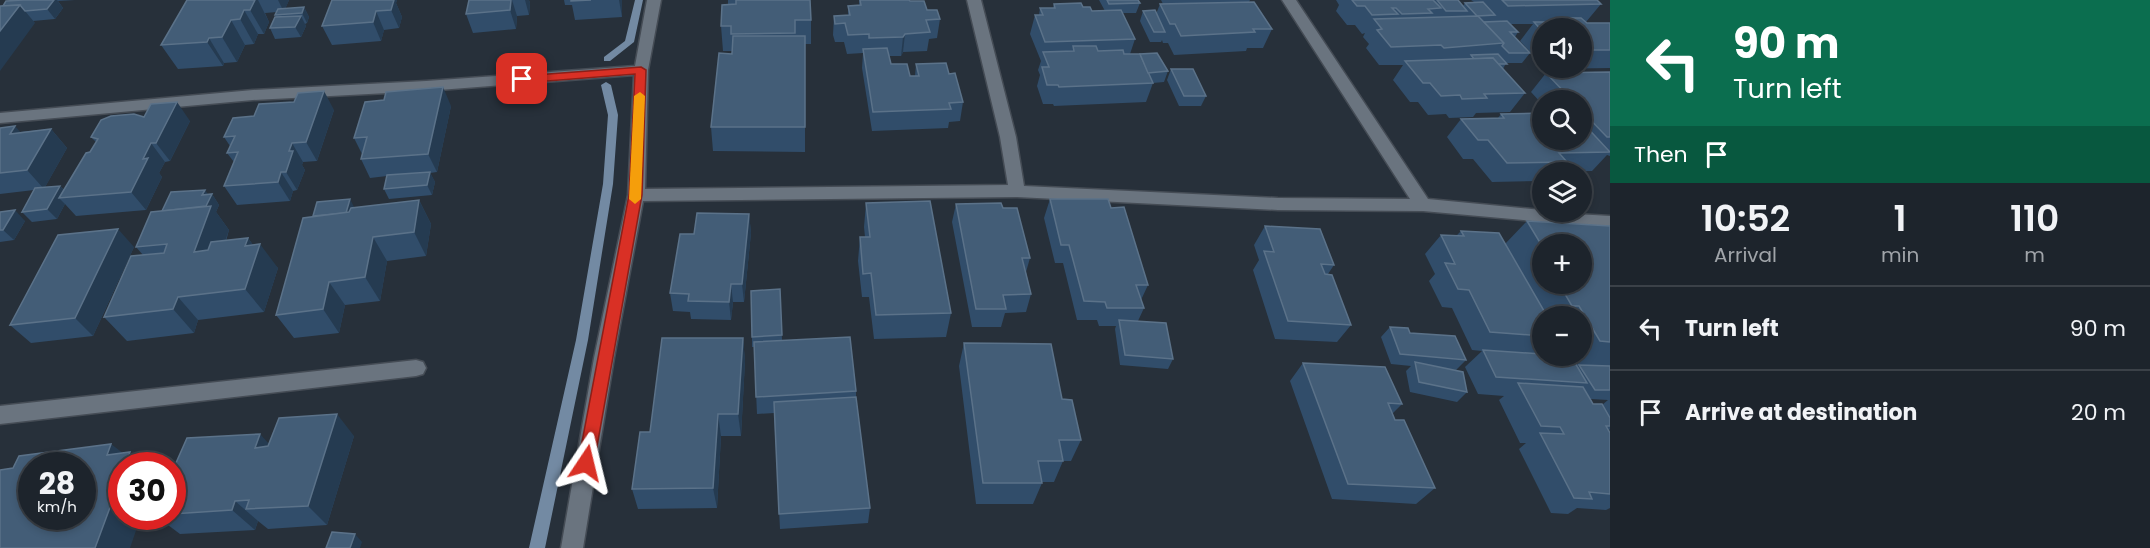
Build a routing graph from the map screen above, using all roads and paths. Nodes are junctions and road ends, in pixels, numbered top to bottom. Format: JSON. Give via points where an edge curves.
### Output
{"nodes":[{"id":1,"x":654,"y":0,"type":"edge"},
{"id":2,"x":974,"y":0,"type":"edge"},
{"id":3,"x":1289,"y":0,"type":"edge"},
{"id":4,"x":641,"y":70,"type":"junction"},
{"id":5,"x":0,"y":118,"type":"edge"},
{"id":6,"x":1017,"y":191,"type":"junction"},
{"id":7,"x":636,"y":195,"type":"junction"},
{"id":8,"x":1423,"y":205,"type":"junction"},
{"id":9,"x":1610,"y":222,"type":"edge"},
{"id":10,"x":416,"y":368,"type":"dead end"},
{"id":11,"x":0,"y":415,"type":"edge"},
{"id":12,"x":572,"y":548,"type":"edge"}],
"edges":[{"from":1,"to":4,"type":"street"},
{"from":2,"to":6,"type":"street","via":[[1008,137]]},
{"from":3,"to":8,"type":"street"},
{"from":4,"to":5,"type":"street","via":[[253,95]]},
{"from":4,"to":7,"type":"street"},
{"from":6,"to":7,"type":"street"},
{"from":6,"to":8,"type":"street","via":[[1278,204]]},
{"from":7,"to":12,"type":"street"},
{"from":8,"to":9,"type":"street"},
{"from":10,"to":11,"type":"street"}]}
